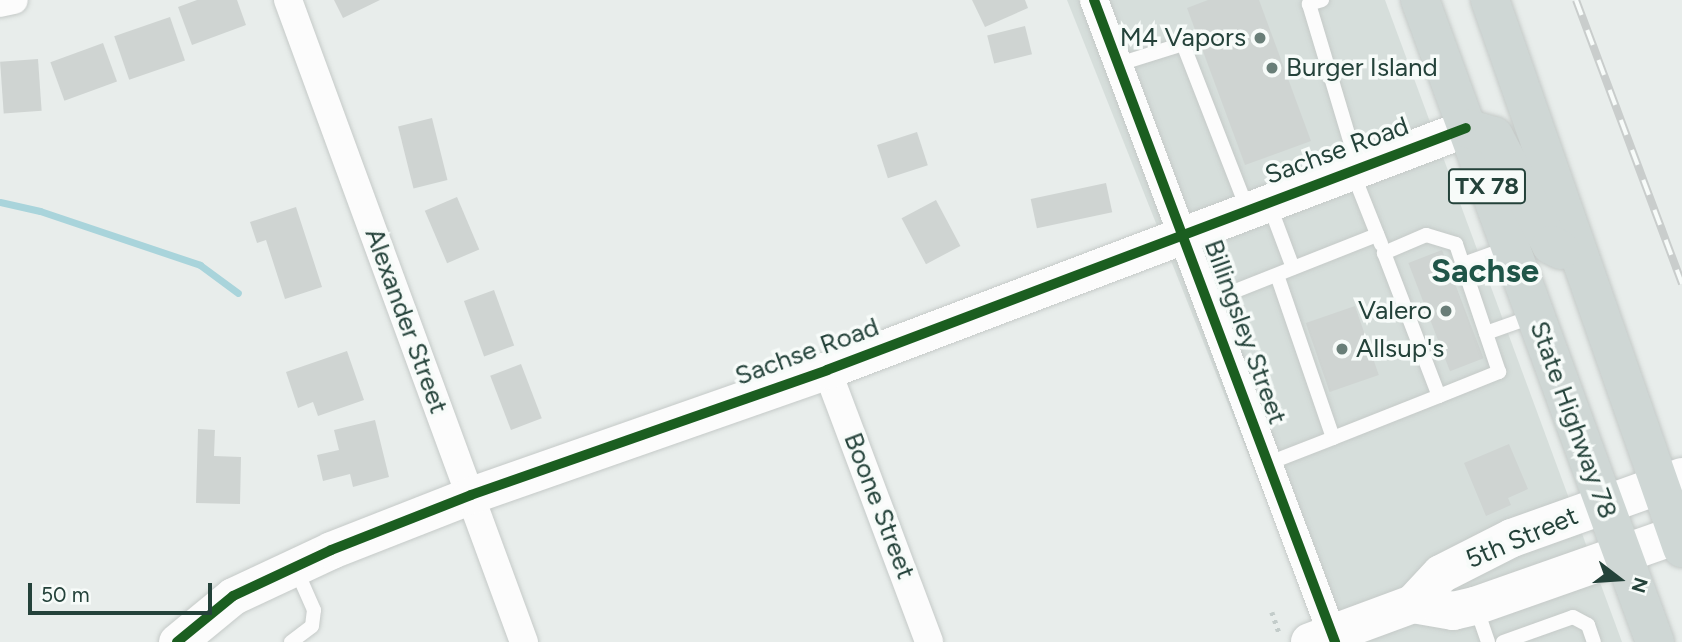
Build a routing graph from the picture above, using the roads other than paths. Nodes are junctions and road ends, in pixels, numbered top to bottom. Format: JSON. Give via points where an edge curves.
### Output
{"nodes":[{"id":1,"x":288,"y":0,"type":"edge"},
{"id":2,"x":1094,"y":0,"type":"edge"},
{"id":3,"x":1322,"y":0,"type":"edge"},
{"id":4,"x":1420,"y":0,"type":"edge"},
{"id":5,"x":1490,"y":0,"type":"edge"},
{"id":6,"x":1119,"y":64,"type":"junction"},
{"id":7,"x":1466,"y":128,"type":"junction"},
{"id":8,"x":1355,"y":169,"type":"junction"},
{"id":9,"x":1257,"y":204,"type":"junction"},
{"id":10,"x":1184,"y":234,"type":"junction"},
{"id":11,"x":1377,"y":235,"type":"junction"},
{"id":12,"x":1510,"y":248,"type":"junction"},
{"id":13,"x":1384,"y":253,"type":"junction"},
{"id":14,"x":1578,"y":259,"type":"junction"},
{"id":15,"x":1463,"y":264,"type":"junction"},
{"id":16,"x":1293,"y":268,"type":"junction"},
{"id":17,"x":1277,"y":275,"type":"junction"},
{"id":18,"x":1210,"y":302,"type":"junction"},
{"id":19,"x":1535,"y":316,"type":"junction"},
{"id":20,"x":1486,"y":333,"type":"junction"},
{"id":21,"x":827,"y":370,"type":"junction"},
{"id":22,"x":1439,"y":396,"type":"junction"},
{"id":23,"x":1333,"y":438,"type":"junction"},
{"id":24,"x":1269,"y":463,"type":"junction"},
{"id":25,"x":1671,"y":481,"type":"edge"},
{"id":26,"x":471,"y":495,"type":"junction"},
{"id":27,"x":1604,"y":504,"type":"junction"},
{"id":28,"x":1680,"y":539,"type":"edge"},
{"id":29,"x":1623,"y":554,"type":"junction"},
{"id":30,"x":294,"y":566,"type":"junction"},
{"id":31,"x":1413,"y":604,"type":"junction"},
{"id":32,"x":1475,"y":606,"type":"junction"},
{"id":33,"x":1326,"y":639,"type":"edge"},
{"id":34,"x":177,"y":642,"type":"edge"},
{"id":35,"x":291,"y":642,"type":"edge"},
{"id":36,"x":524,"y":642,"type":"edge"},
{"id":37,"x":929,"y":642,"type":"edge"},
{"id":38,"x":1488,"y":642,"type":"edge"},
{"id":39,"x":1503,"y":642,"type":"edge"},
{"id":40,"x":1594,"y":642,"type":"edge"},
{"id":41,"x":1655,"y":642,"type":"edge"}],
"edges":[{"from":1,"to":26,"type":"street","name":"Alexander Street"},
{"from":2,"to":6,"type":"street","name":"Billingsley Street"},
{"from":3,"to":8,"type":"lane","via":[[1309,4]]},
{"from":4,"to":7,"type":"main road","name":"State Highway 78","number":"TX 78"},
{"from":5,"to":14,"type":"main road","number":"TX 78"},
{"from":6,"to":9,"type":"lane","via":[[1183,44]]},
{"from":6,"to":10,"type":"street","name":"Billingsley Street"},
{"from":7,"to":8,"type":"street","name":"Sachse Road"},
{"from":7,"to":12,"type":"main road","name":"State Highway 78","number":"TX 78"},
{"from":7,"to":14,"type":"main road","via":[[1494,136],[1551,245]]},
{"from":8,"to":9,"type":"street","name":"Sachse Road"},
{"from":8,"to":11,"type":"lane"},
{"from":9,"to":10,"type":"street","name":"Sachse Road"},
{"from":9,"to":16,"type":"lane"},
{"from":10,"to":18,"type":"street","name":"Billingsley Street"},
{"from":10,"to":21,"type":"street","name":"Sachse Road"},
{"from":11,"to":13,"type":"lane"},
{"from":11,"to":16,"type":"lane"},
{"from":12,"to":15,"type":"lane"},
{"from":12,"to":19,"type":"main road","name":"State Highway 78","number":"TX 78"},
{"from":13,"to":15,"type":"lane","via":[[1426,236],[1456,244]]},
{"from":13,"to":22,"type":"lane"},
{"from":14,"to":25,"type":"main road","number":"TX 78"},
{"from":15,"to":20,"type":"lane"},
{"from":16,"to":17,"type":"lane"},
{"from":17,"to":18,"type":"lane"},
{"from":17,"to":23,"type":"lane"},
{"from":18,"to":24,"type":"street","name":"Billingsley Street"},
{"from":19,"to":20,"type":"lane"},
{"from":19,"to":27,"type":"main road","name":"State Highway 78","number":"TX 78"},
{"from":20,"to":22,"type":"lane","via":[[1499,372]]},
{"from":21,"to":26,"type":"street","name":"Sachse Road"},
{"from":21,"to":37,"type":"street","name":"Boone Street"},
{"from":22,"to":23,"type":"lane"},
{"from":23,"to":24,"type":"lane"},
{"from":24,"to":33,"type":"street","name":"Billingsley Street"},
{"from":25,"to":27,"type":"main road","name":"5th Street"},
{"from":25,"to":28,"type":"main road","number":"TX 78"},
{"from":26,"to":30,"type":"street","name":"Sachse Road"},
{"from":26,"to":36,"type":"street","name":"Alexander Street"},
{"from":27,"to":29,"type":"main road","name":"State Highway 78","number":"TX 78"},
{"from":27,"to":31,"type":"main road","name":"5th Street","via":[[1512,538],[1441,574]]},
{"from":28,"to":29,"type":"main road","name":"5th Street"},
{"from":29,"to":32,"type":"main road","name":"5th Street"},
{"from":29,"to":41,"type":"main road","name":"State Highway 78","number":"TX 78"},
{"from":30,"to":34,"type":"street","name":"Sachse Road","via":[[233,596]]},
{"from":30,"to":35,"type":"lane","via":[[314,610],[312,626]]},
{"from":31,"to":32,"type":"main road","name":"5th Street","via":[[1453,611]]},
{"from":31,"to":33,"type":"main road","name":"5th Street"},
{"from":32,"to":38,"type":"lane"},
{"from":39,"to":40,"type":"lane","via":[[1573,617],[1588,625]]}]}
